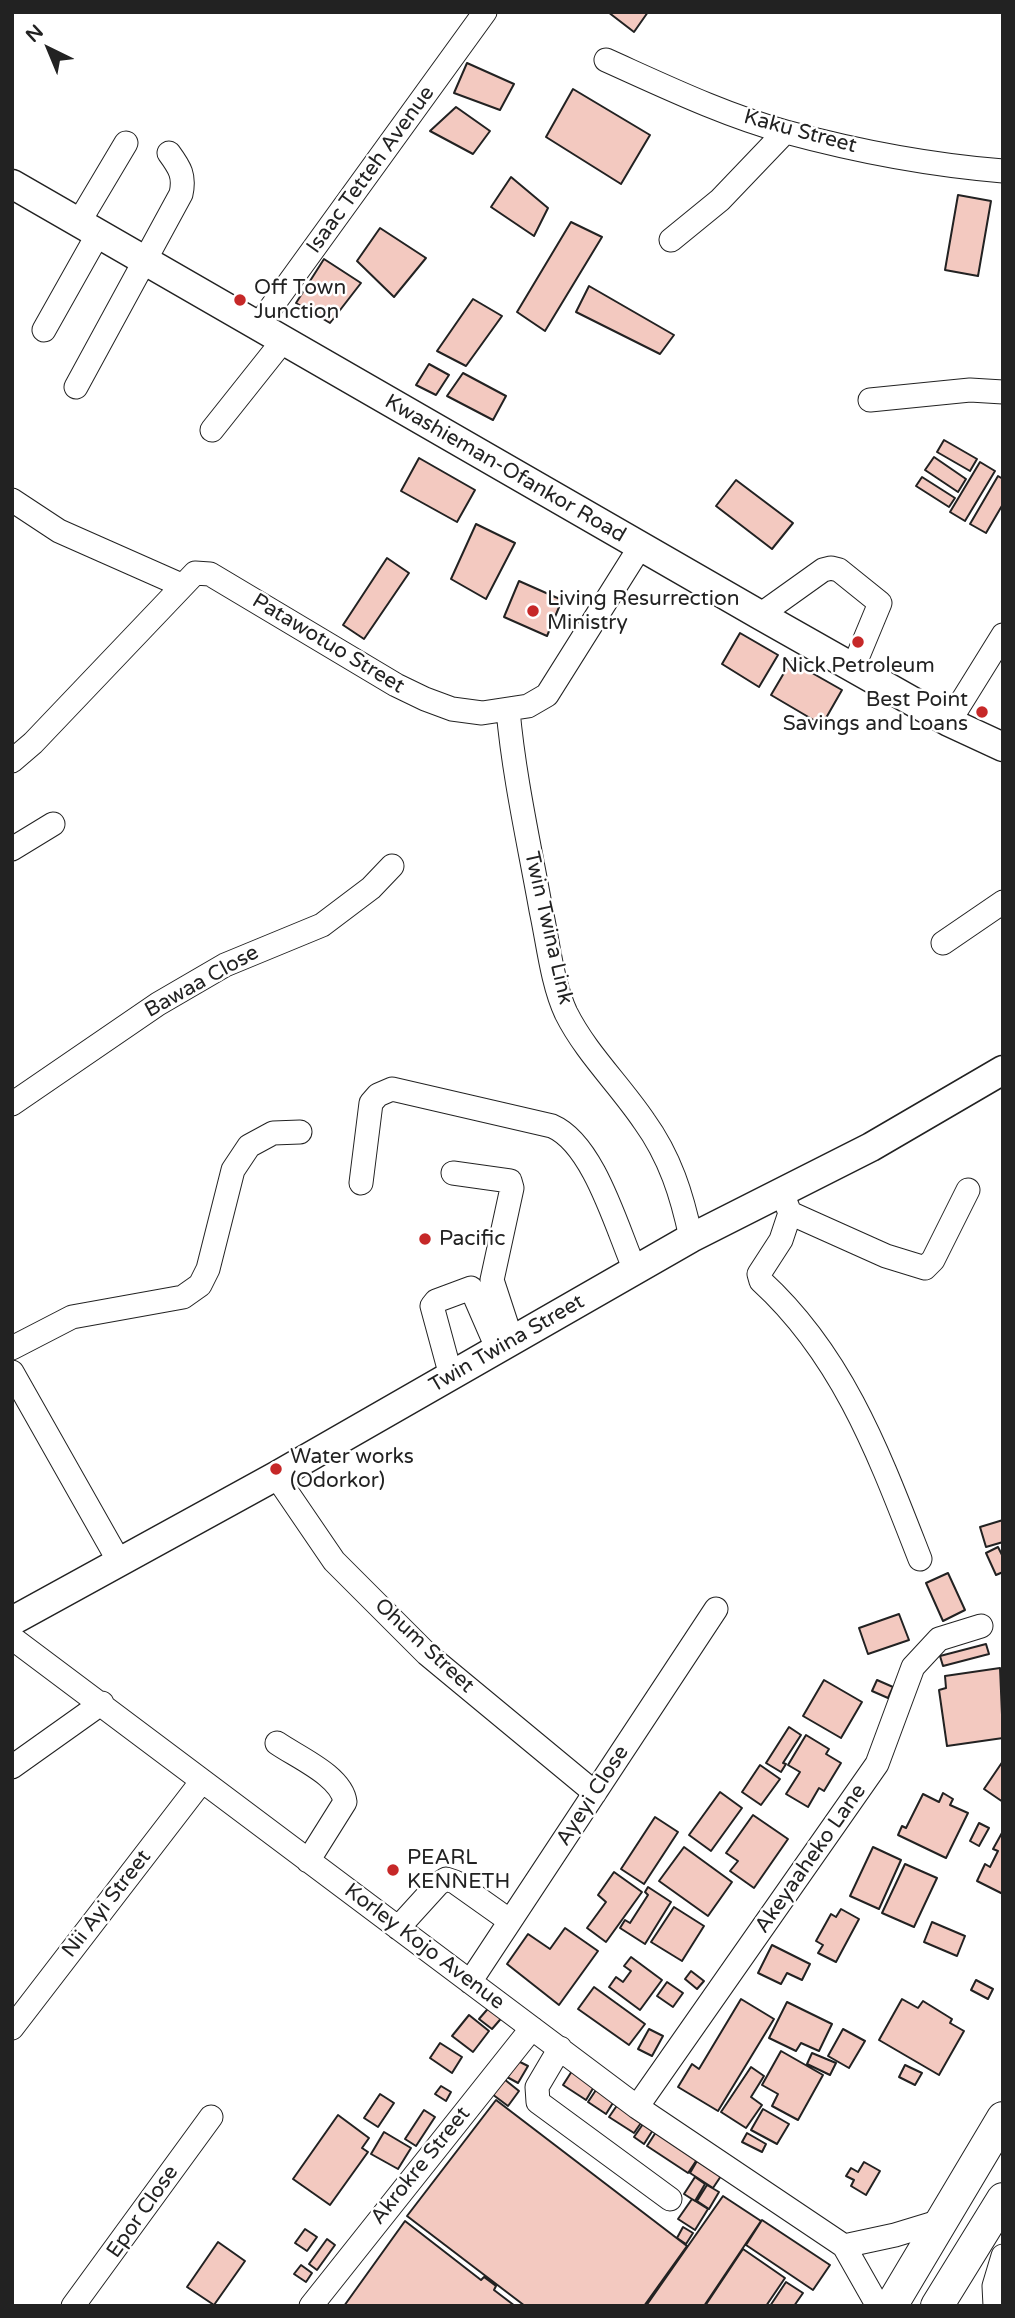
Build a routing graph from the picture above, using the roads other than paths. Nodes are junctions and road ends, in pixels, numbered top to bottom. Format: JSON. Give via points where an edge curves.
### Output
{"nodes":[{"id":1,"x":485,"y":12,"type":"edge"},
{"id":2,"x":606,"y":60,"type":"dead end"},
{"id":3,"x":785,"y":132,"type":"junction"},
{"id":4,"x":126,"y":143,"type":"dead end"},
{"id":5,"x":169,"y":153,"type":"dead end"},
{"id":6,"x":1003,"y":171,"type":"edge"},
{"id":7,"x":12,"y":184,"type":"edge"},
{"id":8,"x":89,"y":228,"type":"junction"},
{"id":9,"x":671,"y":240,"type":"dead end"},
{"id":10,"x":147,"y":262,"type":"junction"},
{"id":11,"x":257,"y":327,"type":"junction"},
{"id":12,"x":44,"y":330,"type":"dead end"},
{"id":13,"x":282,"y":342,"type":"junction"},
{"id":14,"x":76,"y":387,"type":"dead end"},
{"id":15,"x":1003,"y":392,"type":"edge"},
{"id":16,"x":870,"y":400,"type":"dead end"},
{"id":17,"x":212,"y":430,"type":"dead end"},
{"id":18,"x":12,"y":500,"type":"edge"},
{"id":19,"x":640,"y":547,"type":"junction"},
{"id":20,"x":181,"y":585,"type":"junction"},
{"id":21,"x":760,"y":615,"type":"junction"},
{"id":22,"x":1003,"y":635,"type":"edge"},
{"id":23,"x":853,"y":668,"type":"junction"},
{"id":24,"x":508,"y":710,"type":"junction"},
{"id":25,"x":949,"y":722,"type":"junction"},
{"id":26,"x":1003,"y":747,"type":"edge"},
{"id":27,"x":12,"y":761,"type":"edge"},
{"id":28,"x":53,"y":824,"type":"dead end"},
{"id":29,"x":12,"y":849,"type":"edge"},
{"id":30,"x":392,"y":866,"type":"dead end"},
{"id":31,"x":1003,"y":902,"type":"edge"},
{"id":32,"x":943,"y":943,"type":"dead end"},
{"id":33,"x":1003,"y":1070,"type":"edge"},
{"id":34,"x":12,"y":1104,"type":"edge"},
{"id":35,"x":300,"y":1132,"type":"dead end"},
{"id":36,"x":453,"y":1173,"type":"dead end"},
{"id":37,"x":361,"y":1183,"type":"dead end"},
{"id":38,"x":968,"y":1190,"type":"dead end"},
{"id":39,"x":786,"y":1203,"type":"junction"},
{"id":40,"x":691,"y":1238,"type":"junction"},
{"id":41,"x":635,"y":1270,"type":"junction"},
{"id":42,"x":505,"y":1345,"type":"junction"},
{"id":43,"x":12,"y":1348,"type":"edge"},
{"id":44,"x":12,"y":1372,"type":"edge"},
{"id":45,"x":451,"y":1376,"type":"junction"},
{"id":46,"x":276,"y":1476,"type":"junction"},
{"id":47,"x":920,"y":1559,"type":"dead end"},
{"id":48,"x":120,"y":1563,"type":"junction"},
{"id":49,"x":716,"y":1609,"type":"dead end"},
{"id":50,"x":12,"y":1621,"type":"edge"},
{"id":51,"x":981,"y":1626,"type":"dead end"},
{"id":52,"x":12,"y":1638,"type":"edge"},
{"id":53,"x":102,"y":1703,"type":"junction"},
{"id":54,"x":276,"y":1743,"type":"dead end"},
{"id":55,"x":12,"y":1767,"type":"edge"},
{"id":56,"x":202,"y":1781,"type":"junction"},
{"id":57,"x":596,"y":1793,"type":"junction"},
{"id":58,"x":308,"y":1861,"type":"junction"},
{"id":59,"x":510,"y":1921,"type":"junction"},
{"id":60,"x":398,"y":1928,"type":"junction"},
{"id":61,"x":470,"y":1982,"type":"junction"},
{"id":62,"x":12,"y":2028,"type":"edge"},
{"id":63,"x":532,"y":2028,"type":"junction"},
{"id":64,"x":560,"y":2048,"type":"junction"},
{"id":65,"x":637,"y":2107,"type":"junction"},
{"id":66,"x":211,"y":2117,"type":"dead end"},
{"id":67,"x":1003,"y":2118,"type":"edge"},
{"id":68,"x":670,"y":2199,"type":"dead end"},
{"id":69,"x":1003,"y":2199,"type":"edge"},
{"id":70,"x":941,"y":2221,"type":"junction"},
{"id":71,"x":844,"y":2246,"type":"junction"},
{"id":72,"x":1003,"y":2256,"type":"edge"},
{"id":73,"x":73,"y":2306,"type":"edge"},
{"id":74,"x":311,"y":2306,"type":"edge"},
{"id":75,"x":878,"y":2306,"type":"edge"},
{"id":76,"x":891,"y":2306,"type":"edge"},
{"id":77,"x":937,"y":2306,"type":"edge"},
{"id":78,"x":995,"y":2306,"type":"edge"}],
"edges":[{"from":1,"to":11,"type":"street","name":"Isaac Tetteh Avenue"},
{"from":2,"to":3,"type":"street","name":"Kaku Street"},
{"from":3,"to":6,"type":"street","name":"Kaku Street","via":[[860,149]]},
{"from":3,"to":9,"type":"street","via":[[720,200]]},
{"from":4,"to":8,"type":"street"},
{"from":5,"to":10,"type":"street","via":[[184,181]]},
{"from":7,"to":8,"type":"main road","name":"Kwashieman-Ofankor Road"},
{"from":8,"to":10,"type":"main road","name":"Kwashieman-Ofankor Road"},
{"from":8,"to":12,"type":"street"},
{"from":10,"to":11,"type":"main road","name":"Kwashieman-Ofankor Road"},
{"from":10,"to":14,"type":"street"},
{"from":11,"to":13,"type":"main road","name":"Kwashieman-Ofankor Road"},
{"from":13,"to":17,"type":"street"},
{"from":13,"to":19,"type":"main road","name":"Kwashieman-Ofankor Road"},
{"from":15,"to":16,"type":"street","via":[[970,390]]},
{"from":18,"to":20,"type":"street","via":[[59,531]]},
{"from":19,"to":21,"type":"main road","name":"Kwashieman-Ofankor Road"},
{"from":19,"to":24,"type":"street","name":"Patawotuo Street","via":[[547,695]]},
{"from":20,"to":24,"type":"street","name":"Patawotuo Street","via":[[195,573],[210,573],[425,699],[482,713]]},
{"from":20,"to":27,"type":"street","name":"Patawotuo Street"},
{"from":21,"to":23,"type":"main road","name":"Kwashieman-Ofankor Road"},
{"from":21,"to":23,"type":"street","via":[[823,570],[839,570],[880,603]]},
{"from":22,"to":25,"type":"street"},
{"from":23,"to":25,"type":"main road","name":"Kwashieman-Ofankor Road"},
{"from":24,"to":40,"type":"street","name":"Twin Twina Link","via":[[512,758],[564,1009],[581,1041],[664,1152],[681,1192]]},
{"from":25,"to":26,"type":"main road","name":"Kwashieman-Ofankor Road"},
{"from":28,"to":29,"type":"street"},
{"from":30,"to":34,"type":"street","name":"Bawaa Close","via":[[322,925],[225,965],[158,1004]]},
{"from":31,"to":32,"type":"street"},
{"from":33,"to":39,"type":"main road","name":"Twin Twina Street"},
{"from":35,"to":43,"type":"street","via":[[273,1133],[249,1146],[233,1170],[200,1285],[183,1297],[72,1317]]},
{"from":36,"to":42,"type":"street","via":[[510,1181],[492,1280]]},
{"from":37,"to":41,"type":"street","via":[[371,1103],[392,1089],[552,1126],[566,1132],[587,1158]]},
{"from":38,"to":39,"type":"street","via":[[925,1268],[876,1252]]},
{"from":39,"to":40,"type":"main road","name":"Twin Twina Street"},
{"from":39,"to":47,"type":"street","via":[[781,1240],[759,1274],[761,1281],[805,1328],[841,1377],[884,1467]]},
{"from":40,"to":41,"type":"main road","name":"Twin Twina Street"},
{"from":41,"to":42,"type":"main road","name":"Twin Twina Street"},
{"from":42,"to":45,"type":"main road","name":"Twin Twina Street"},
{"from":42,"to":45,"type":"street","via":[[471,1288],[436,1301],[432,1306]]},
{"from":44,"to":48,"type":"street"},
{"from":45,"to":46,"type":"main road","name":"Twin Twina Street"},
{"from":46,"to":48,"type":"main road","name":"Twin Twina Street"},
{"from":46,"to":57,"type":"street","name":"Ohum Street","via":[[334,1561],[427,1654]]},
{"from":48,"to":50,"type":"main road","name":"Twin Twina Street"},
{"from":49,"to":57,"type":"street","name":"Ayeyi Close"},
{"from":51,"to":65,"type":"street","name":"Akeyaaheko Lane","via":[[939,1639],[913,1667],[877,1764]]},
{"from":52,"to":53,"type":"street","name":"Korley Kojo Avenue"},
{"from":53,"to":55,"type":"street"},
{"from":53,"to":56,"type":"street","name":"Korley Kojo Avenue"},
{"from":54,"to":58,"type":"street","via":[[332,1780],[344,1795],[345,1802]]},
{"from":56,"to":58,"type":"street","name":"Korley Kojo Avenue"},
{"from":56,"to":62,"type":"street","name":"Nii Ayi Street"},
{"from":57,"to":59,"type":"street","name":"Ayeyi Close"},
{"from":58,"to":60,"type":"street","name":"Korley Kojo Avenue"},
{"from":59,"to":60,"type":"street","via":[[446,1880]]},
{"from":59,"to":61,"type":"street","name":"Ayeyi Close"},
{"from":60,"to":61,"type":"street","name":"Korley Kojo Avenue"},
{"from":61,"to":63,"type":"street","name":"Korley Kojo Avenue"},
{"from":63,"to":64,"type":"street","name":"Korley Kojo Avenue"},
{"from":63,"to":74,"type":"street","name":"Akrokre Street"},
{"from":64,"to":65,"type":"street","name":"Korley Kojo Avenue"},
{"from":64,"to":68,"type":"street","via":[[537,2087],[538,2102]]},
{"from":65,"to":71,"type":"street","name":"Korley Kojo Avenue"},
{"from":66,"to":73,"type":"street","name":"Epor Close"},
{"from":67,"to":70,"type":"highway"},
{"from":69,"to":77,"type":"highway"},
{"from":70,"to":71,"type":"street"},
{"from":70,"to":76,"type":"highway"},
{"from":71,"to":75,"type":"street","name":"Korley Kojo Avenue"},
{"from":72,"to":78,"type":"street","via":[[994,2286]]}]}
